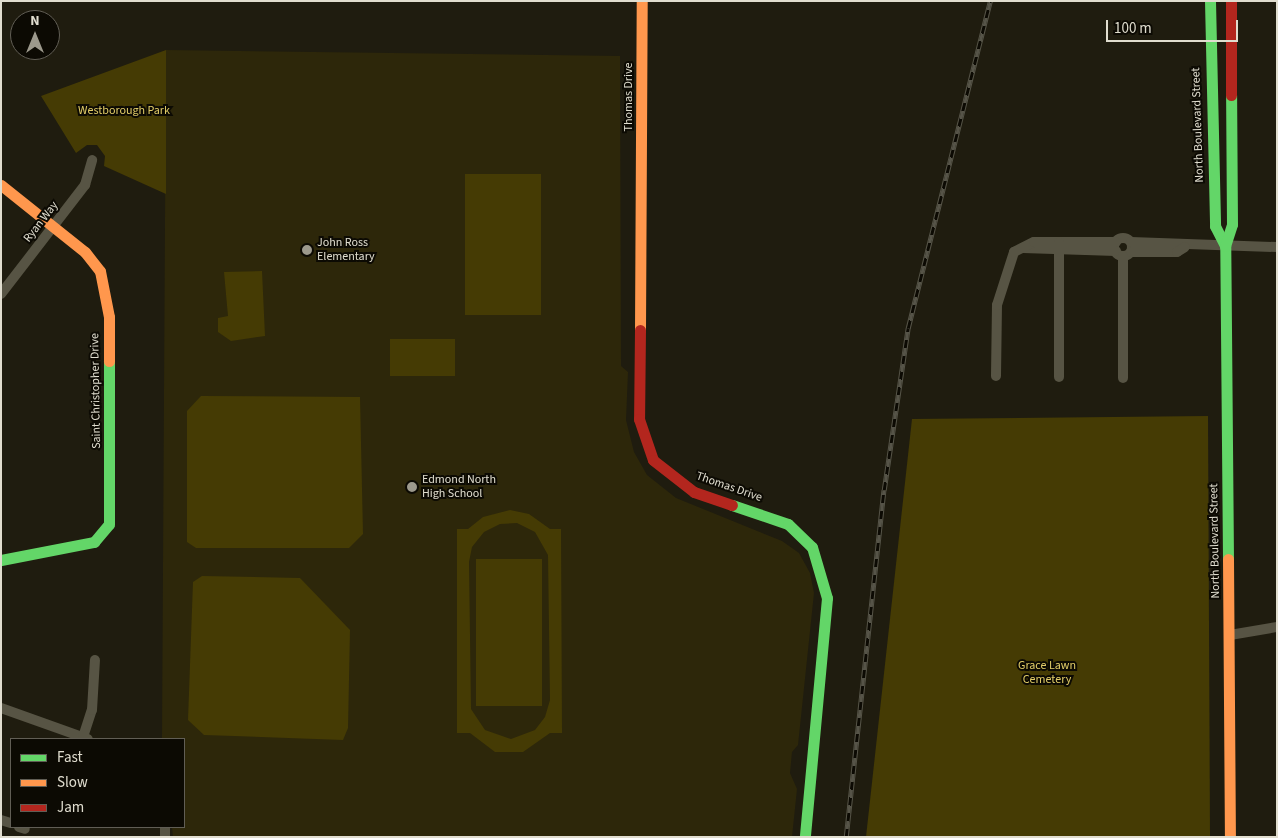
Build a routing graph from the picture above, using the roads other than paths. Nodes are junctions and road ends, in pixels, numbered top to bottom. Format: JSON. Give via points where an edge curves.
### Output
{"nodes":[{"id":1,"x":642,"y":1,"type":"edge"},
{"id":2,"x":1210,"y":1,"type":"edge"},
{"id":3,"x":1231,"y":1,"type":"edge"},
{"id":4,"x":92,"y":160,"type":"dead end"},
{"id":5,"x":1,"y":185,"type":"edge"},
{"id":6,"x":54,"y":226,"type":"junction"},
{"id":7,"x":1059,"y":246,"type":"junction"},
{"id":8,"x":1225,"y":246,"type":"junction"},
{"id":9,"x":1277,"y":247,"type":"edge"},
{"id":10,"x":1123,"y":249,"type":"junction"},
{"id":11,"x":1,"y":294,"type":"edge"},
{"id":12,"x":996,"y":376,"type":"dead end"},
{"id":13,"x":1059,"y":377,"type":"dead end"},
{"id":14,"x":1123,"y":378,"type":"dead end"},
{"id":15,"x":1,"y":560,"type":"edge"},
{"id":16,"x":1277,"y":627,"type":"edge"},
{"id":17,"x":1230,"y":635,"type":"junction"},
{"id":18,"x":95,"y":660,"type":"dead end"},
{"id":19,"x":1,"y":708,"type":"edge"},
{"id":20,"x":85,"y":738,"type":"edge"},
{"id":21,"x":805,"y":837,"type":"edge"},
{"id":22,"x":1230,"y":837,"type":"edge"}],
"edges":[{"from":1,"to":21,"type":"street","name":"Thomas Drive","via":[[638,419],[653,460],[671,478],[694,492],[788,524],[812,546],[818,561],[827,598]]},
{"from":2,"to":8,"type":"street","name":"North Boulevard Street","via":[[1215,226]]},
{"from":3,"to":8,"type":"street","name":"North Boulevard Street","via":[[1232,224]]},
{"from":4,"to":6,"type":"street","name":"Ryan Way","via":[[85,185]]},
{"from":5,"to":6,"type":"street","name":"Saint Christopher Drive"},
{"from":6,"to":11,"type":"street","name":"Ryan Way"},
{"from":6,"to":15,"type":"street","name":"Saint Christopher Drive","via":[[85,252],[105,288],[109,317],[109,524],[84,547]]},
{"from":7,"to":10,"type":"street"},
{"from":7,"to":12,"type":"street","via":[[1023,248],[1008,260],[997,305]]},
{"from":7,"to":13,"type":"street"},
{"from":8,"to":9,"type":"street"},
{"from":8,"to":10,"type":"street","via":[[1185,247],[1175,242]]},
{"from":8,"to":17,"type":"street","name":"North Boulevard Street"},
{"from":10,"to":14,"type":"street"},
{"from":16,"to":17,"type":"street"},
{"from":17,"to":22,"type":"street","name":"North Boulevard Street"},
{"from":18,"to":20,"type":"street","via":[[92,710]]},
{"from":19,"to":20,"type":"street"}]}
